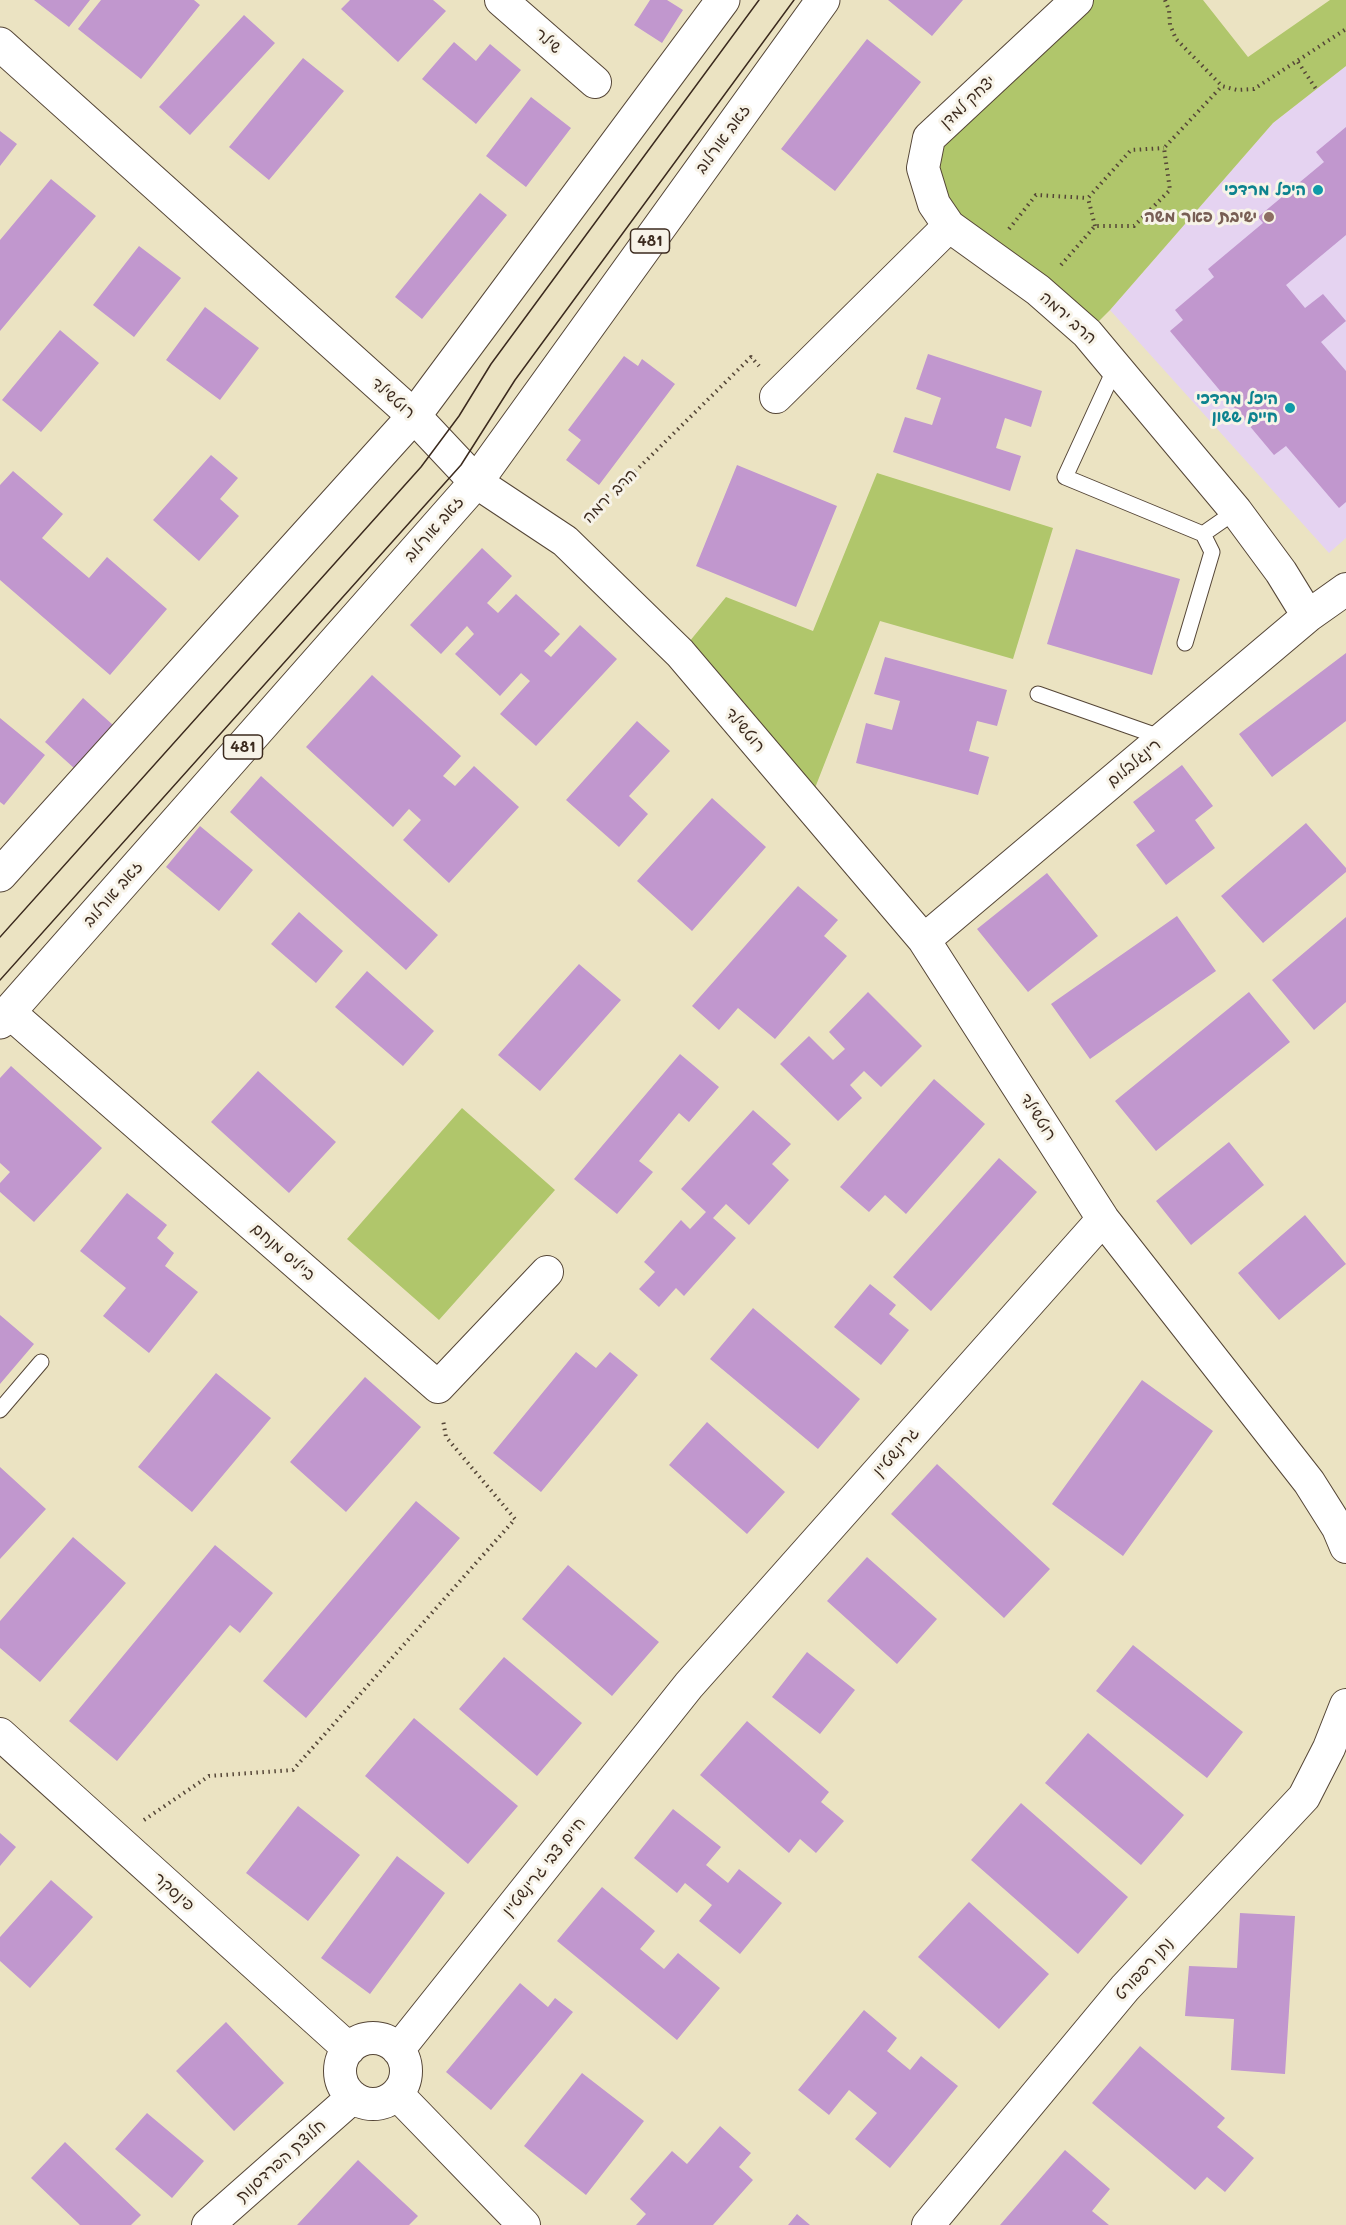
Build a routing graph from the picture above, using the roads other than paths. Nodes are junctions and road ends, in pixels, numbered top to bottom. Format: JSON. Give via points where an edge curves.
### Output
{"nodes":[{"id":1,"x":501,"y":0,"type":"edge"},
{"id":2,"x":723,"y":0,"type":"edge"},
{"id":3,"x":823,"y":0,"type":"edge"},
{"id":4,"x":1077,"y":0,"type":"edge"},
{"id":5,"x":0,"y":44,"type":"edge"},
{"id":6,"x":595,"y":82,"type":"dead end"},
{"id":7,"x":949,"y":226,"type":"junction"},
{"id":8,"x":1116,"y":365,"type":"junction"},
{"id":9,"x":779,"y":394,"type":"road end"},
{"id":10,"x":414,"y":416,"type":"junction"},
{"id":11,"x":476,"y":482,"type":"junction"},
{"id":12,"x":1236,"y":511,"type":"junction"},
{"id":13,"x":1203,"y":534,"type":"junction"},
{"id":14,"x":1346,"y":589,"type":"edge"},
{"id":15,"x":1308,"y":616,"type":"junction"},
{"id":16,"x":1185,"y":644,"type":"dead end"},
{"id":17,"x":1038,"y":694,"type":"dead end"},
{"id":18,"x":1164,"y":738,"type":"junction"},
{"id":19,"x":0,"y":875,"type":"edge"},
{"id":20,"x":924,"y":940,"type":"junction"},
{"id":21,"x":4,"y":1017,"type":"edge"},
{"id":22,"x":1103,"y":1219,"type":"junction"},
{"id":23,"x":547,"y":1272,"type":"dead end"},
{"id":24,"x":40,"y":1362,"type":"dead end"},
{"id":25,"x":0,"y":1410,"type":"edge"},
{"id":26,"x":1343,"y":1535,"type":"edge"},
{"id":27,"x":689,"y":1685,"type":"joint"},
{"id":28,"x":1346,"y":1706,"type":"edge"},
{"id":29,"x":0,"y":1734,"type":"edge"},
{"id":30,"x":349,"y":2049,"type":"junction"},
{"id":31,"x":398,"y":2050,"type":"junction"},
{"id":32,"x":397,"y":2094,"type":"junction"},
{"id":33,"x":353,"y":2097,"type":"junction"},
{"id":34,"x":208,"y":2225,"type":"edge"},
{"id":35,"x":524,"y":2225,"type":"edge"},
{"id":36,"x":928,"y":2225,"type":"edge"}],
"edges":[{"from":1,"to":6,"type":"street","name":"שילר"},
{"from":2,"to":10,"type":"main road"},
{"from":3,"to":11,"type":"main road","name":"זאב אורלוב","number":"481"},
{"from":4,"to":7,"type":"street","name":"יצחק למדן","via":[[929,138],[922,168],[934,204]]},
{"from":5,"to":10,"type":"main road","name":"רוטשילד"},
{"from":7,"to":8,"type":"street","name":"הרב ירמה","via":[[1038,290]]},
{"from":7,"to":9,"type":"street"},
{"from":8,"to":12,"type":"street","name":"הרב ירמה"},
{"from":8,"to":13,"type":"lane","via":[[1065,477]]},
{"from":10,"to":11,"type":"main road","name":"רוטשילד"},
{"from":10,"to":19,"type":"main road"},
{"from":11,"to":20,"type":"street","name":"רוטשילד","via":[[565,541],[692,666]]},
{"from":11,"to":21,"type":"main road","name":"זאב אורלוב","number":"481"},
{"from":12,"to":13,"type":"lane"},
{"from":12,"to":15,"type":"street","name":"הרב ירמה"},
{"from":13,"to":16,"type":"lane","via":[[1212,552]]},
{"from":14,"to":15,"type":"street","name":"רינגלבלום"},
{"from":15,"to":18,"type":"street","name":"רינגלבלום"},
{"from":17,"to":18,"type":"lane"},
{"from":18,"to":20,"type":"street","name":"רינגלבלום"},
{"from":20,"to":22,"type":"street","name":"רוטשילד"},
{"from":21,"to":23,"type":"street","name":"בייליס מנחם","via":[[438,1387]]},
{"from":22,"to":26,"type":"street","name":"רוטשילד","via":[[1309,1482]]},
{"from":22,"to":27,"type":"street","name":"גרינשטיין"},
{"from":24,"to":25,"type":"lane"},
{"from":27,"to":31,"type":"street","name":"חיים צבי גרינשטיין"},
{"from":28,"to":36,"type":"street","name":"נתן רפפורט","via":[[1304,1797],[1125,1988]]},
{"from":29,"to":30,"type":"street","name":"פינסקר"},
{"from":30,"to":31,"type":"street","via":[[368,2039],[389,2042]]},
{"from":30,"to":33,"type":"street","via":[[340,2069],[345,2090]]},
{"from":31,"to":32,"type":"street","via":[[406,2076]]},
{"from":32,"to":33,"type":"street","via":[[371,2104]]},
{"from":32,"to":35,"type":"street"},
{"from":33,"to":34,"type":"street","name":"חלוצת הפרדסנות"}]}
